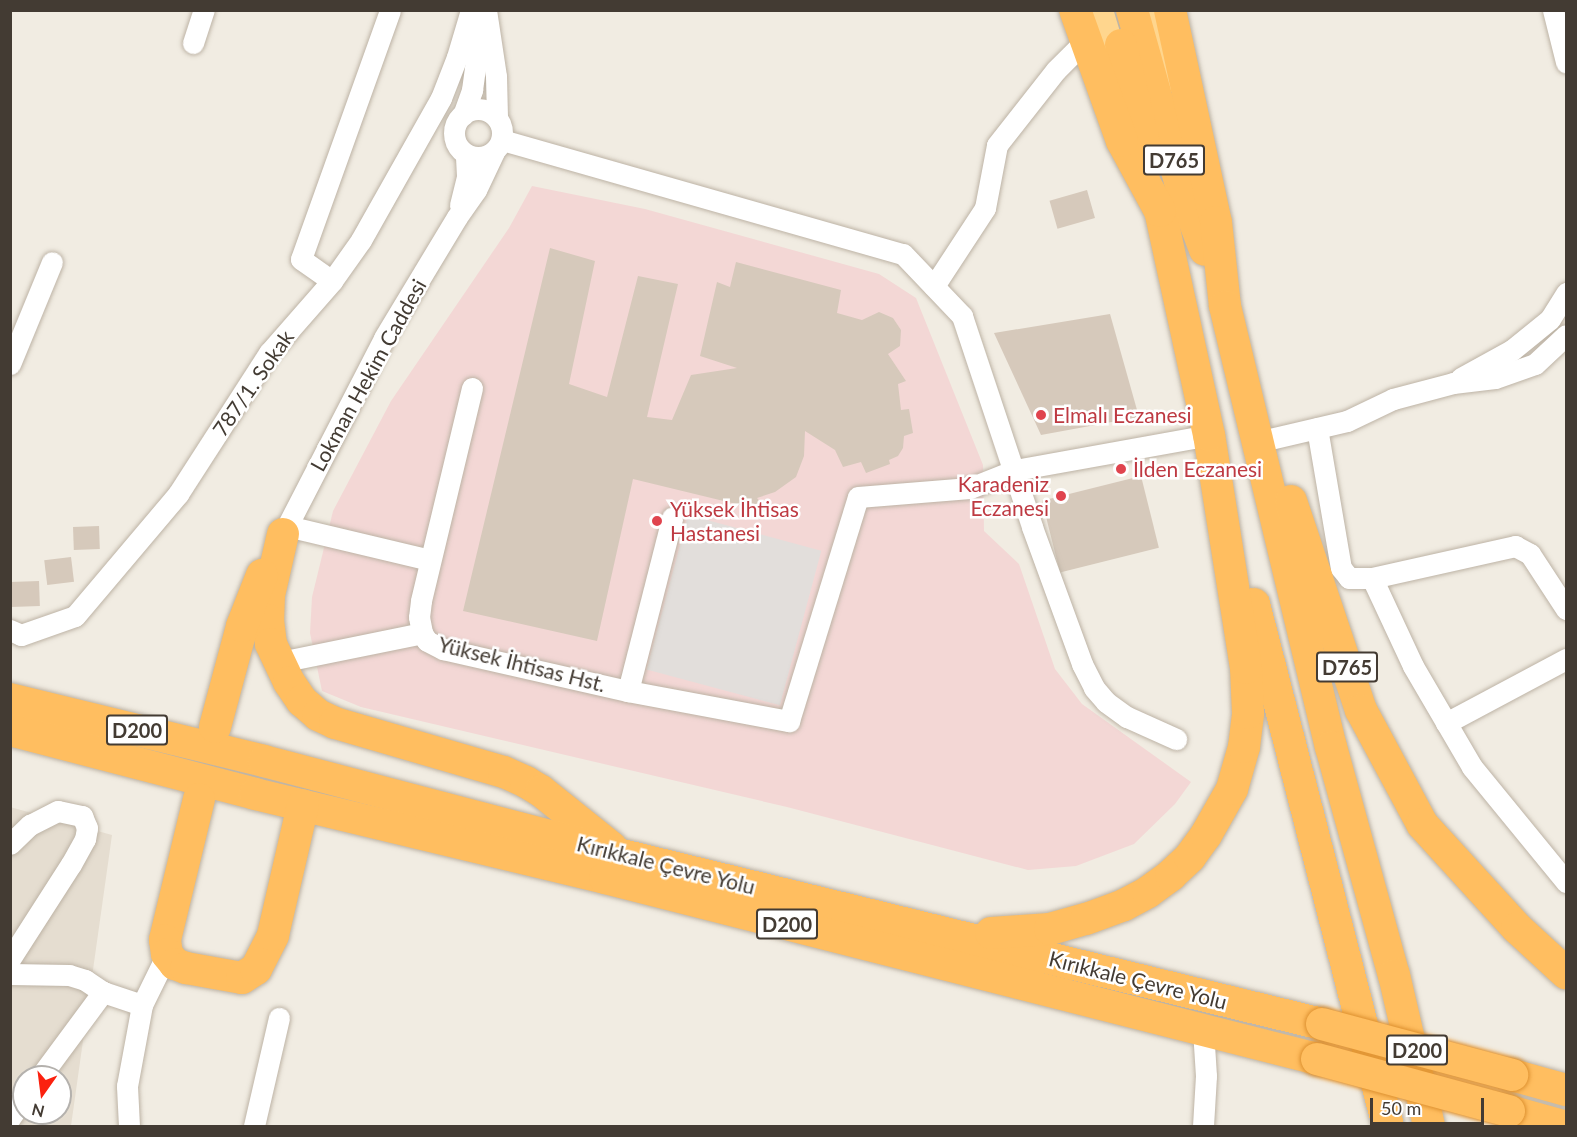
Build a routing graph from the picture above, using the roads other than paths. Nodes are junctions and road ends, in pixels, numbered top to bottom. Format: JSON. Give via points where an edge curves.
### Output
{"nodes":[{"id":1,"x":204,"y":10,"type":"edge"},
{"id":2,"x":390,"y":10,"type":"edge"},
{"id":3,"x":471,"y":10,"type":"edge"},
{"id":4,"x":482,"y":10,"type":"edge"},
{"id":5,"x":486,"y":10,"type":"edge"},
{"id":6,"x":1075,"y":10,"type":"edge"},
{"id":7,"x":1099,"y":10,"type":"edge"},
{"id":8,"x":1113,"y":10,"type":"edge"},
{"id":9,"x":1132,"y":10,"type":"edge"},
{"id":10,"x":1152,"y":10,"type":"edge"},
{"id":11,"x":1170,"y":10,"type":"edge"},
{"id":12,"x":1553,"y":10,"type":"edge"},
{"id":13,"x":1086,"y":40,"type":"junction"},
{"id":14,"x":193,"y":43,"type":"dead end"},
{"id":15,"x":1566,"y":62,"type":"edge"},
{"id":16,"x":497,"y":118,"type":"junction"},
{"id":17,"x":428,"y":121,"type":"junction"},
{"id":18,"x":459,"y":122,"type":"junction"},
{"id":19,"x":498,"y":146,"type":"junction"},
{"id":20,"x":466,"y":154,"type":"junction"},
{"id":21,"x":1160,"y":211,"type":"junction"},
{"id":22,"x":457,"y":217,"type":"junction"},
{"id":23,"x":1215,"y":222,"type":"junction"},
{"id":24,"x":52,"y":262,"type":"dead end"},
{"id":25,"x":332,"y":280,"type":"junction"},
{"id":26,"x":934,"y":286,"type":"junction"},
{"id":27,"x":1566,"y":292,"type":"edge"},
{"id":28,"x":1226,"y":306,"type":"junction"},
{"id":29,"x":1566,"y":335,"type":"edge"},
{"id":30,"x":10,"y":364,"type":"edge"},
{"id":31,"x":1453,"y":382,"type":"junction"},
{"id":32,"x":472,"y":388,"type":"dead end"},
{"id":33,"x":1317,"y":428,"type":"junction"},
{"id":34,"x":1209,"y":435,"type":"junction"},
{"id":35,"x":1270,"y":439,"type":"junction"},
{"id":36,"x":1015,"y":470,"type":"junction"},
{"id":37,"x":672,"y":518,"type":"dead end"},
{"id":38,"x":285,"y":530,"type":"junction"},
{"id":39,"x":430,"y":560,"type":"junction"},
{"id":40,"x":1372,"y":578,"type":"junction"},
{"id":41,"x":1566,"y":609,"type":"edge"},
{"id":42,"x":10,"y":630,"type":"edge"},
{"id":43,"x":422,"y":633,"type":"junction"},
{"id":44,"x":1566,"y":659,"type":"edge"},
{"id":45,"x":280,"y":662,"type":"junction"},
{"id":46,"x":229,"y":676,"type":"junction"},
{"id":47,"x":628,"y":691,"type":"junction"},
{"id":48,"x":10,"y":699,"type":"edge"},
{"id":49,"x":1446,"y":723,"type":"junction"},
{"id":50,"x":215,"y":727,"type":"dead end"},
{"id":51,"x":10,"y":730,"type":"edge"},
{"id":52,"x":1176,"y":739,"type":"dead end"},
{"id":53,"x":199,"y":800,"type":"dead end"},
{"id":54,"x":303,"y":806,"type":"junction"},
{"id":55,"x":10,"y":844,"type":"edge"},
{"id":56,"x":618,"y":854,"type":"junction"},
{"id":57,"x":1566,"y":882,"type":"edge"},
{"id":58,"x":951,"y":934,"type":"junction"},
{"id":59,"x":167,"y":954,"type":"junction"},
{"id":60,"x":10,"y":959,"type":"edge"},
{"id":61,"x":1566,"y":973,"type":"edge"},
{"id":62,"x":10,"y":974,"type":"edge"},
{"id":63,"x":103,"y":992,"type":"junction"},
{"id":64,"x":142,"y":1005,"type":"junction"},
{"id":65,"x":279,"y":1018,"type":"dead end"},
{"id":66,"x":1203,"y":1030,"type":"junction"},
{"id":67,"x":49,"y":1065,"type":"edge"},
{"id":68,"x":1566,"y":1090,"type":"edge"},
{"id":69,"x":129,"y":1126,"type":"edge"},
{"id":70,"x":254,"y":1126,"type":"edge"},
{"id":71,"x":1203,"y":1126,"type":"edge"},
{"id":72,"x":1388,"y":1126,"type":"edge"},
{"id":73,"x":1429,"y":1126,"type":"edge"},
{"id":74,"x":1563,"y":1126,"type":"edge"}],
"edges":[{"from":1,"to":14,"type":"street"},
{"from":2,"to":25,"type":"street","via":[[301,259]]},
{"from":3,"to":17,"type":"street","name":"787/1. Sokak","via":[[458,57]]},
{"from":4,"to":18,"type":"street","via":[[472,90]]},
{"from":5,"to":16,"type":"street","via":[[496,76]]},
{"from":6,"to":13,"type":"highway"},
{"from":7,"to":21,"type":"main road"},
{"from":8,"to":21,"type":"highway","number":"D765"},
{"from":9,"to":28,"type":"highway","number":"D765","via":[[1181,185]]},
{"from":10,"to":23,"type":"main road"},
{"from":11,"to":23,"type":"highway"},
{"from":12,"to":15,"type":"street"},
{"from":13,"to":21,"type":"highway","via":[[1122,141]]},
{"from":13,"to":26,"type":"street","via":[[1056,70],[996,145],[985,208]]},
{"from":16,"to":18,"type":"street","via":[[474,110]]},
{"from":16,"to":19,"type":"street","via":[[501,125]]},
{"from":17,"to":18,"type":"street"},
{"from":17,"to":25,"type":"street","name":"787/1. Sokak","via":[[361,240]]},
{"from":18,"to":20,"type":"street","via":[[456,141]]},
{"from":19,"to":20,"type":"street","via":[[481,157]]},
{"from":19,"to":22,"type":"street"},
{"from":19,"to":26,"type":"street","via":[[903,254]]},
{"from":20,"to":22,"type":"street","via":[[467,176]]},
{"from":21,"to":34,"type":"highway"},
{"from":22,"to":38,"type":"street","name":"Lokman Hekim Caddesi","via":[[384,338]]},
{"from":23,"to":28,"type":"highway"},
{"from":24,"to":30,"type":"street"},
{"from":25,"to":42,"type":"street","name":"787/1. Sokak","via":[[269,353],[178,494],[75,616],[21,635]]},
{"from":26,"to":36,"type":"street","via":[[962,316]]},
{"from":27,"to":31,"type":"street","via":[[1550,319],[1512,350]]},
{"from":28,"to":35,"type":"highway","number":"D765"},
{"from":28,"to":73,"type":"highway","via":[[1331,747],[1394,975]]},
{"from":29,"to":31,"type":"street","via":[[1535,364],[1495,378]]},
{"from":31,"to":33,"type":"street","via":[[1393,399],[1347,421]]},
{"from":32,"to":39,"type":"street","name":"Yüksek İhtisas Hst."},
{"from":33,"to":35,"type":"street"},
{"from":33,"to":40,"type":"street","via":[[1341,568],[1349,578]]},
{"from":34,"to":36,"type":"street"},
{"from":34,"to":58,"type":"highway","via":[[1248,701],[1238,774],[1220,814],[1190,857],[1148,892],[1124,905],[1050,929]]},
{"from":34,"to":72,"type":"highway"},
{"from":35,"to":61,"type":"highway","number":"D765","via":[[1361,710],[1422,824],[1517,928]]},
{"from":36,"to":47,"type":"street","name":"Yüksek İhtisas Hst.","via":[[970,488],[858,497],[789,721]]},
{"from":36,"to":52,"type":"street","via":[[1054,589],[1094,687],[1106,702],[1127,717]]},
{"from":37,"to":47,"type":"street"},
{"from":38,"to":39,"type":"street"},
{"from":38,"to":45,"type":"highway","via":[[268,612],[271,644]]},
{"from":38,"to":46,"type":"highway","via":[[249,606]]},
{"from":39,"to":43,"type":"street","name":"Yüksek İhtisas Hst.","via":[[418,617]]},
{"from":40,"to":41,"type":"street","via":[[1515,546],[1530,554]]},
{"from":40,"to":49,"type":"street","via":[[1413,666]]},
{"from":43,"to":45,"type":"street"},
{"from":43,"to":47,"type":"street","name":"Yüksek İhtisas Hst.","via":[[443,649]]},
{"from":44,"to":49,"type":"street"},
{"from":45,"to":46,"type":"highway","via":[[242,666]]},
{"from":45,"to":56,"type":"highway","via":[[302,701],[318,715],[354,730],[512,775],[541,791]]},
{"from":46,"to":50,"type":"highway"},
{"from":48,"to":56,"type":"highway","name":"Kırıkkale Çevre Yolu","number":"D200"},
{"from":49,"to":57,"type":"street","via":[[1472,767]]},
{"from":51,"to":54,"type":"highway","name":"Kırıkkale Çevre Yolu","number":"D200"},
{"from":53,"to":59,"type":"highway","via":[[165,940]]},
{"from":54,"to":59,"type":"highway","via":[[273,935],[256,969],[242,978],[224,977],[175,964]]},
{"from":54,"to":66,"type":"highway","name":"Kırıkkale Çevre Yolu","number":"D200"},
{"from":55,"to":60,"type":"street","via":[[30,825],[58,810],[82,816],[87,828],[86,839]]},
{"from":56,"to":58,"type":"highway","name":"Kırıkkale Çevre Yolu","number":"D200"},
{"from":58,"to":68,"type":"highway","name":"Kırıkkale Çevre Yolu","number":"D200","bridge":true,"via":[[1323,1024]]},
{"from":59,"to":64,"type":"street"},
{"from":62,"to":63,"type":"street","via":[[69,975]]},
{"from":63,"to":64,"type":"street"},
{"from":63,"to":67,"type":"street"},
{"from":64,"to":69,"type":"street","via":[[127,1086]]},
{"from":65,"to":70,"type":"street"},
{"from":66,"to":71,"type":"street"},
{"from":66,"to":74,"type":"highway","name":"Kırıkkale Çevre Yolu","number":"D200","bridge":true}]}
